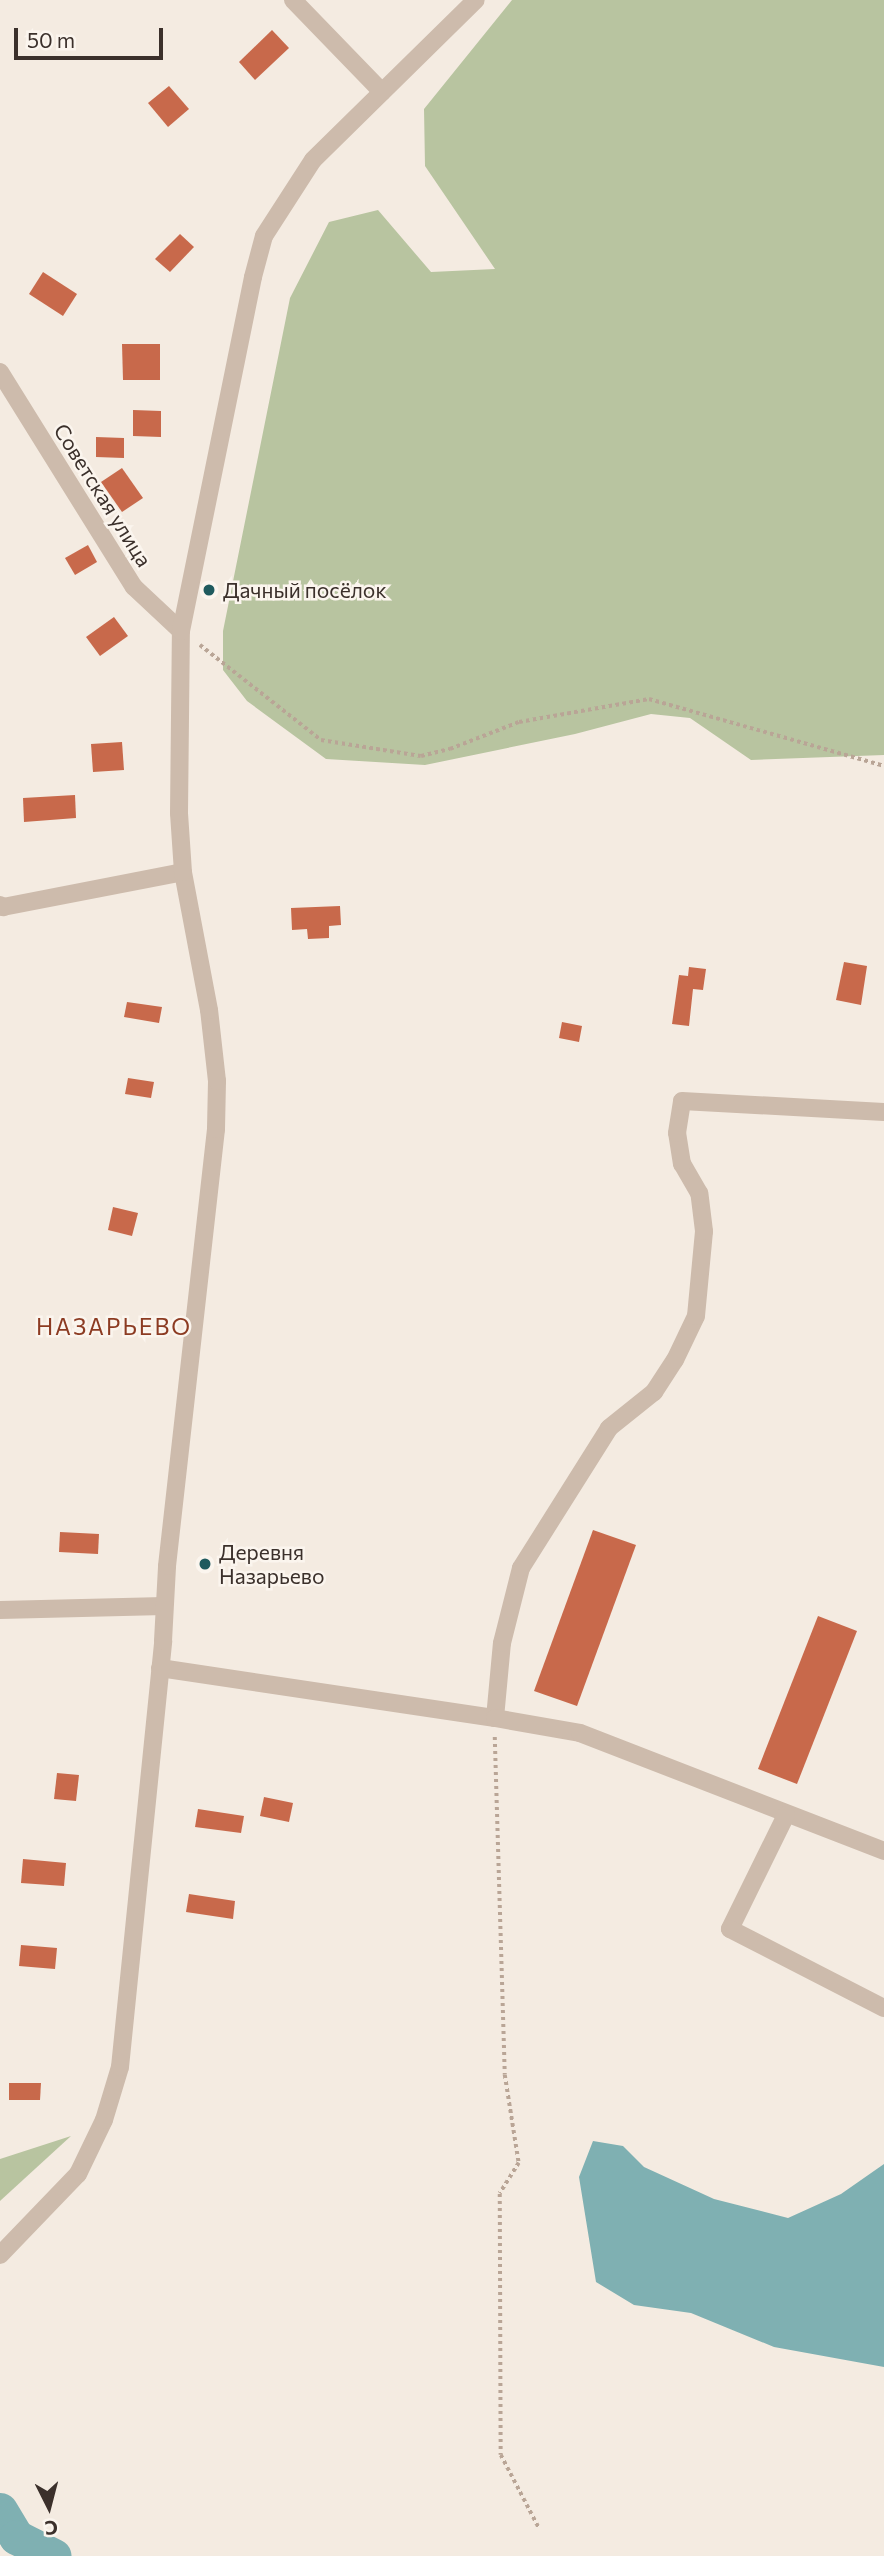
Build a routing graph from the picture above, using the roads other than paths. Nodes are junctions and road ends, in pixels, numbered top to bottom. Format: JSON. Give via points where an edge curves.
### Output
{"nodes":[{"id":1,"x":293,"y":0,"type":"edge"},
{"id":2,"x":476,"y":0,"type":"edge"},
{"id":3,"x":382,"y":92,"type":"junction"},
{"id":4,"x":0,"y":372,"type":"edge"},
{"id":5,"x":181,"y":631,"type":"junction"},
{"id":6,"x":183,"y":872,"type":"junction"},
{"id":7,"x":0,"y":905,"type":"edge"},
{"id":8,"x":884,"y":1112,"type":"edge"},
{"id":9,"x":164,"y":1606,"type":"junction"},
{"id":10,"x":0,"y":1610,"type":"edge"},
{"id":11,"x":160,"y":1668,"type":"junction"},
{"id":12,"x":495,"y":1718,"type":"junction"},
{"id":13,"x":786,"y":1815,"type":"junction"},
{"id":14,"x":884,"y":1852,"type":"edge"},
{"id":15,"x":884,"y":2008,"type":"edge"},
{"id":16,"x":0,"y":2255,"type":"edge"}],
"edges":[{"from":1,"to":3,"type":"street"},
{"from":2,"to":3,"type":"street"},
{"from":3,"to":5,"type":"street","via":[[313,160],[264,236]]},
{"from":4,"to":5,"type":"street","name":"Советская улица","via":[[134,587]]},
{"from":5,"to":6,"type":"street","via":[[179,813]]},
{"from":6,"to":7,"type":"street"},
{"from":6,"to":9,"type":"street","via":[[209,1010],[217,1081],[216,1129]]},
{"from":8,"to":12,"type":"street","via":[[682,1101],[677,1133],[682,1164],[699,1193],[704,1231],[696,1316],[654,1392],[610,1428],[521,1568],[502,1643]]},
{"from":9,"to":10,"type":"street"},
{"from":9,"to":11,"type":"street"},
{"from":11,"to":12,"type":"street"},
{"from":11,"to":16,"type":"street","via":[[121,2067],[104,2120],[78,2174]]},
{"from":12,"to":13,"type":"street","via":[[580,1733]]},
{"from":13,"to":14,"type":"street"},
{"from":13,"to":15,"type":"street","via":[[730,1929]]}]}
